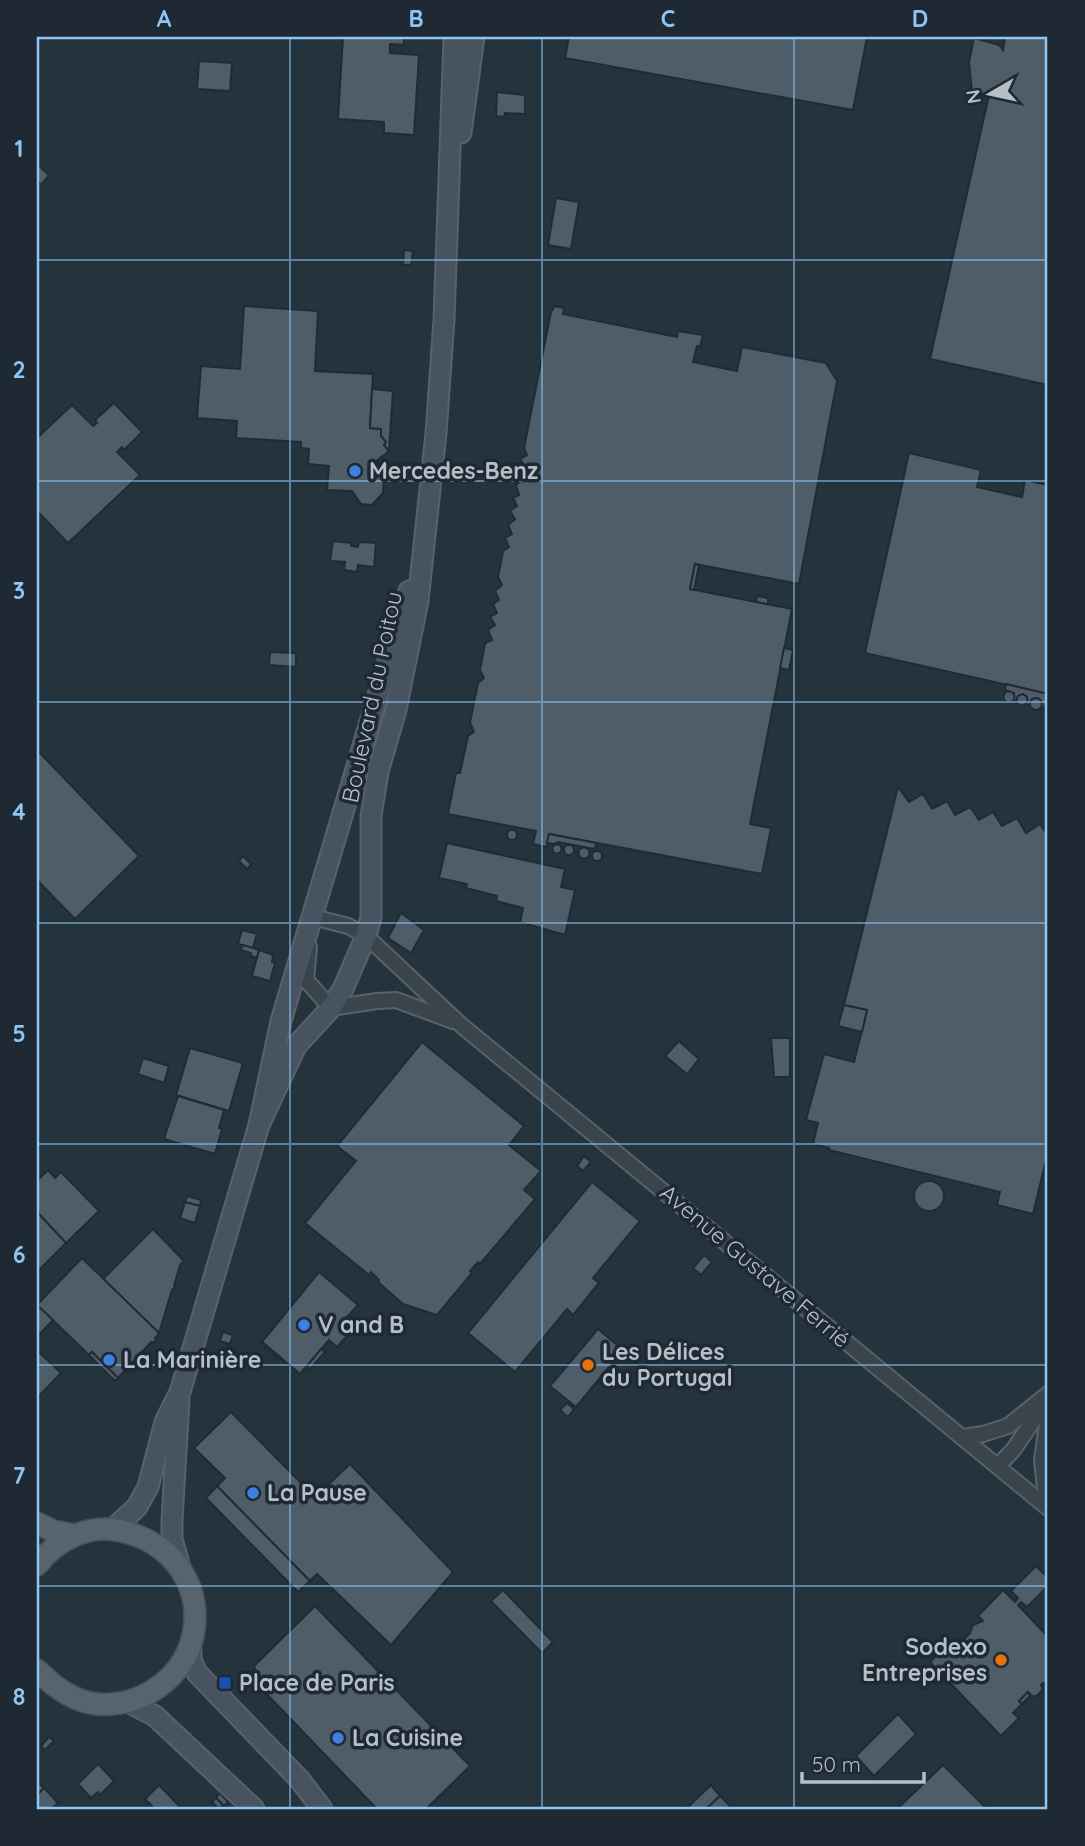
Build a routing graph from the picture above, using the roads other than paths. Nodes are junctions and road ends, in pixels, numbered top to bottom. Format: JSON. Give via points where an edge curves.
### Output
{"nodes":[{"id":1,"x":454,"y":37,"type":"edge"},
{"id":2,"x":474,"y":37,"type":"edge"},
{"id":3,"x":449,"y":214,"type":"junction"},
{"id":4,"x":424,"y":543,"type":"junction"},
{"id":5,"x":310,"y":925,"type":"junction"},
{"id":6,"x":366,"y":936,"type":"junction"},
{"id":7,"x":331,"y":1007,"type":"junction"},
{"id":8,"x":461,"y":1025,"type":"junction"},
{"id":9,"x":259,"y":1125,"type":"junction"},
{"id":10,"x":180,"y":1392,"type":"junction"},
{"id":11,"x":1048,"y":1397,"type":"edge"},
{"id":12,"x":1048,"y":1417,"type":"edge"},
{"id":13,"x":962,"y":1437,"type":"junction"},
{"id":14,"x":998,"y":1466,"type":"junction"},
{"id":15,"x":1048,"y":1508,"type":"edge"},
{"id":16,"x":37,"y":1523,"type":"edge"},
{"id":17,"x":113,"y":1529,"type":"junction"},
{"id":18,"x":74,"y":1535,"type":"junction"},
{"id":19,"x":37,"y":1565,"type":"edge"},
{"id":20,"x":180,"y":1567,"type":"junction"},
{"id":21,"x":191,"y":1644,"type":"junction"},
{"id":22,"x":37,"y":1670,"type":"edge"},
{"id":23,"x":46,"y":1693,"type":"edge"},
{"id":24,"x":128,"y":1702,"type":"junction"},
{"id":25,"x":254,"y":1809,"type":"edge"},
{"id":26,"x":322,"y":1809,"type":"edge"}],
"edges":[{"from":1,"to":3,"type":"main road","name":"Boulevard du Poitou"},
{"from":2,"to":3,"type":"main road","name":"Boulevard du Poitou"},
{"from":3,"to":4,"type":"main road","name":"Boulevard du Poitou","via":[[436,433]]},
{"from":4,"to":5,"type":"main road","name":"Boulevard du Poitou"},
{"from":4,"to":6,"type":"main road","name":"Boulevard du Poitou","via":[[407,660],[373,805],[372,892]]},
{"from":5,"to":6,"type":"street","via":[[348,926]]},
{"from":5,"to":7,"type":"street","via":[[306,980]]},
{"from":5,"to":9,"type":"main road","name":"Boulevard du Poitou","via":[[275,1045]]},
{"from":6,"to":7,"type":"main road","name":"Boulevard du Poitou"},
{"from":6,"to":8,"type":"street","name":"Avenue Gustave Ferrié"},
{"from":7,"to":8,"type":"street","name":"Avenue Gustave Ferrié","via":[[397,1000]]},
{"from":7,"to":9,"type":"main road","name":"Boulevard du Poitou","via":[[296,1046]]},
{"from":8,"to":13,"type":"street","name":"Avenue Gustave Ferrié"},
{"from":9,"to":10,"type":"main road","name":"Boulevard du Poitou"},
{"from":10,"to":17,"type":"main road","name":"Boulevard du Poitou","via":[[165,1422],[148,1487],[137,1507]]},
{"from":10,"to":20,"type":"main road","name":"Boulevard du Poitou","via":[[172,1539]]},
{"from":11,"to":13,"type":"street","via":[[1008,1426]]},
{"from":11,"to":14,"type":"street"},
{"from":12,"to":15,"type":"street","via":[[1042,1460]]},
{"from":13,"to":14,"type":"street","name":"Avenue Gustave Ferrié"},
{"from":14,"to":15,"type":"street","name":"Avenue Gustave Ferrié"},
{"from":16,"to":18,"type":"main road"},
{"from":17,"to":18,"type":"main road"},
{"from":17,"to":20,"type":"main road","via":[[139,1535],[162,1548]]},
{"from":18,"to":19,"type":"main road","via":[[46,1553]]},
{"from":20,"to":21,"type":"main road","via":[[191,1591],[195,1618]]},
{"from":21,"to":24,"type":"main road","via":[[177,1670],[155,1691]]},
{"from":21,"to":26,"type":"main road","via":[[197,1673]]},
{"from":22,"to":23,"type":"main road"},
{"from":23,"to":24,"type":"main road","via":[[102,1705]]},
{"from":24,"to":25,"type":"main road","via":[[155,1716]]}]}
